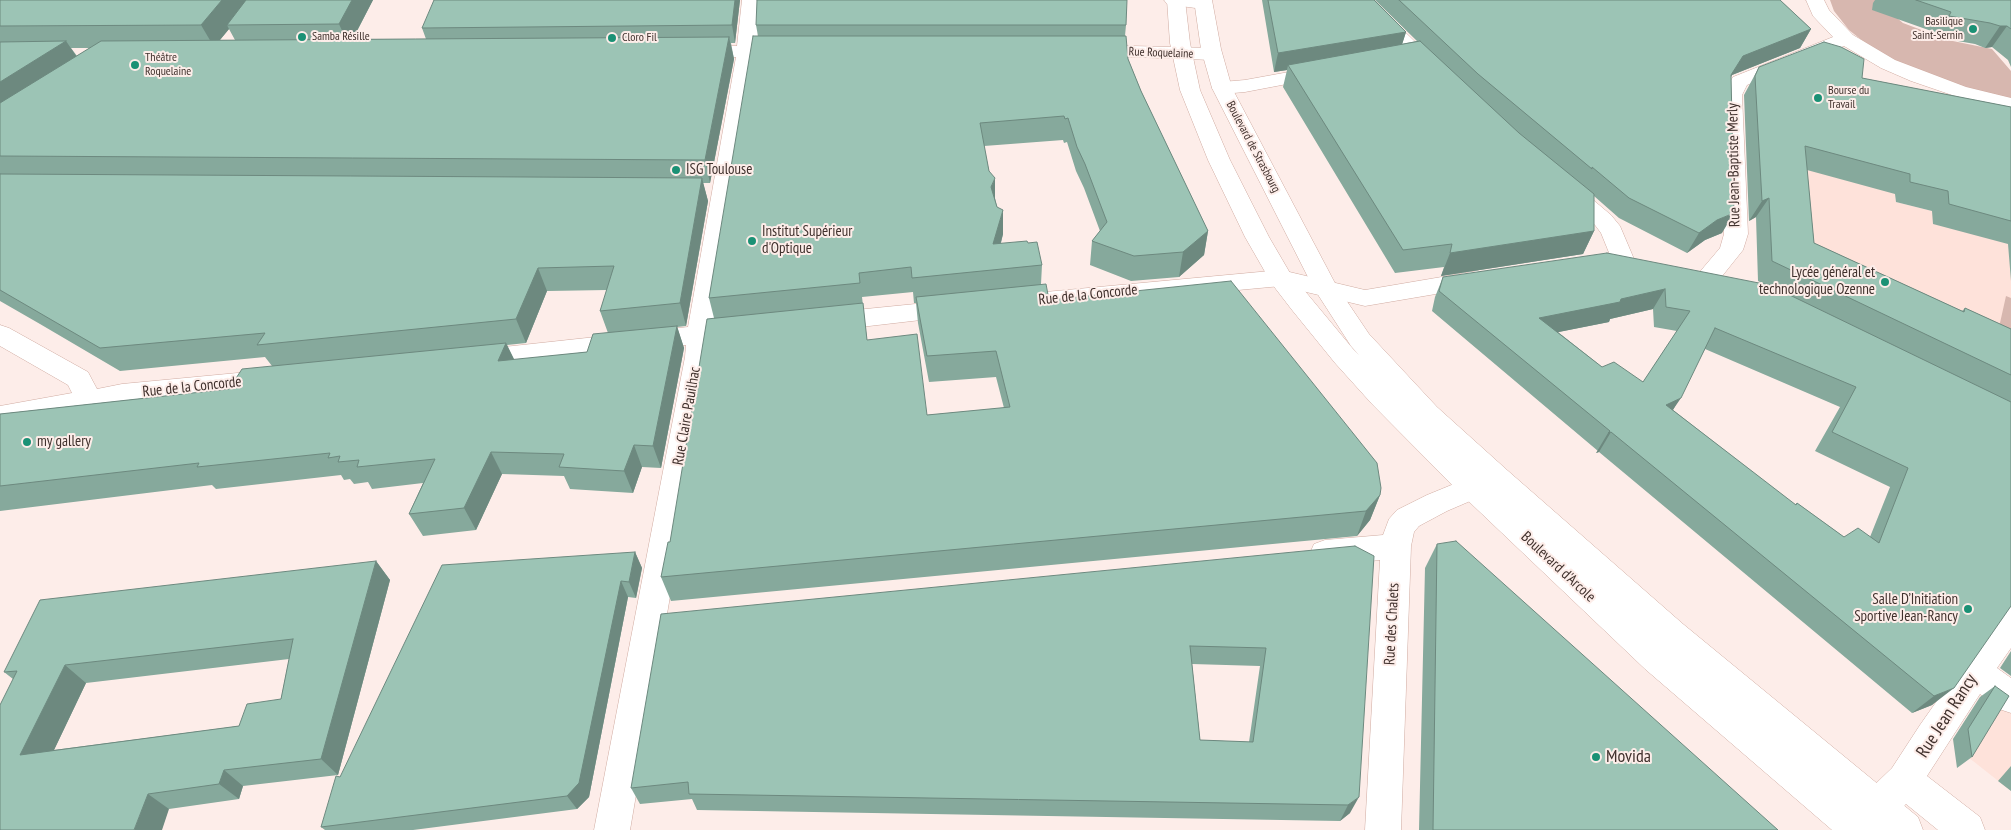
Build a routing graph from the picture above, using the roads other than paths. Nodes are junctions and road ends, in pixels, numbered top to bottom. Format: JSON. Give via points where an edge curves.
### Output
{"nodes":[{"id":1,"x":751,"y":0,"type":"edge"},
{"id":2,"x":1175,"y":0,"type":"edge"},
{"id":3,"x":1362,"y":0,"type":"edge"},
{"id":4,"x":1815,"y":0,"type":"edge"},
{"id":5,"x":1203,"y":1,"type":"edge"},
{"id":6,"x":1846,"y":39,"type":"junction"},
{"id":7,"x":802,"y":51,"type":"edge"},
{"id":8,"x":676,"y":52,"type":"edge"},
{"id":9,"x":746,"y":52,"type":"junction"},
{"id":10,"x":1070,"y":52,"type":"edge"},
{"id":11,"x":1183,"y":54,"type":"junction"},
{"id":12,"x":1212,"y":54,"type":"junction"},
{"id":13,"x":1339,"y":69,"type":"edge"},
{"id":14,"x":1446,"y":83,"type":"edge"},
{"id":15,"x":1222,"y":88,"type":"junction"},
{"id":16,"x":2011,"y":104,"type":"edge"},
{"id":17,"x":1547,"y":173,"type":"edge"},
{"id":18,"x":1646,"y":264,"type":"edge"},
{"id":19,"x":1712,"y":276,"type":"edge"},
{"id":20,"x":1494,"y":277,"type":"edge"},
{"id":21,"x":1281,"y":278,"type":"junction"},
{"id":22,"x":1344,"y":303,"type":"junction"},
{"id":23,"x":803,"y":324,"type":"edge"},
{"id":24,"x":764,"y":328,"type":"edge"},
{"id":25,"x":0,"y":334,"type":"edge"},
{"id":26,"x":699,"y":336,"type":"junction"},
{"id":27,"x":456,"y":361,"type":"edge"},
{"id":28,"x":290,"y":378,"type":"edge"},
{"id":29,"x":85,"y":400,"type":"junction"},
{"id":30,"x":0,"y":416,"type":"edge"},
{"id":31,"x":1484,"y":482,"type":"junction"},
{"id":32,"x":1396,"y":546,"type":"junction"},
{"id":33,"x":1302,"y":555,"type":"edge"},
{"id":34,"x":2011,"y":621,"type":"edge"},
{"id":35,"x":1976,"y":672,"type":"junction"},
{"id":36,"x":2011,"y":698,"type":"edge"},
{"id":37,"x":1905,"y":780,"type":"junction"},
{"id":38,"x":1869,"y":819,"type":"edge"},
{"id":39,"x":612,"y":830,"type":"edge"},
{"id":40,"x":1383,"y":830,"type":"edge"},
{"id":41,"x":1905,"y":830,"type":"edge"},
{"id":42,"x":1967,"y":830,"type":"edge"}],
"edges":[{"from":1,"to":9,"type":"street","name":"Rue Claire Pauilhac"},
{"from":2,"to":5,"type":"street"},
{"from":2,"to":11,"type":"street"},
{"from":3,"to":14,"type":"street","via":[[1407,56]]},
{"from":4,"to":6,"type":"street","via":[[1820,12]]},
{"from":5,"to":12,"type":"street","name":"Boulevard de Strasbourg"},
{"from":6,"to":16,"type":"street","via":[[1888,64],[1918,77]]},
{"from":6,"to":19,"type":"street","name":"Rue Jean-Baptiste Merly","via":[[1740,81],[1736,87],[1732,95],[1736,234],[1731,250]]},
{"from":7,"to":9,"type":"street"},
{"from":8,"to":9,"type":"street"},
{"from":9,"to":26,"type":"street","name":"Rue Claire Pauilhac","via":[[712,192]]},
{"from":10,"to":11,"type":"street","name":"Rue Roquelaine"},
{"from":11,"to":12,"type":"street","name":"Rue Roquelaine"},
{"from":11,"to":21,"type":"street","via":[[1190,90],[1219,160]]},
{"from":12,"to":15,"type":"street","name":"Boulevard de Strasbourg"},
{"from":13,"to":15,"type":"street"},
{"from":15,"to":22,"type":"street","name":"Boulevard de Strasbourg"},
{"from":17,"to":18,"type":"street","via":[[1604,220],[1612,231],[1611,260]]},
{"from":20,"to":22,"type":"street"},
{"from":21,"to":22,"type":"street"},
{"from":21,"to":23,"type":"street","name":"Rue de la Concorde"},
{"from":21,"to":31,"type":"street","name":"Boulevard d'Arcole","via":[[1350,363],[1420,438]]},
{"from":22,"to":31,"type":"street","name":"Boulevard d'Arcole","via":[[1360,340]]},
{"from":24,"to":26,"type":"street"},
{"from":25,"to":29,"type":"street","via":[[79,379],[86,394]]},
{"from":26,"to":27,"type":"street"},
{"from":26,"to":39,"type":"street","name":"Rue Claire Pauilhac","via":[[663,617]]},
{"from":28,"to":29,"type":"street","name":"Rue de la Concorde"},
{"from":29,"to":30,"type":"street","name":"Rue de la Concorde"},
{"from":31,"to":32,"type":"street","name":"Rue des Chalets","via":[[1408,518],[1400,528]]},
{"from":31,"to":38,"type":"street","name":"Boulevard d'Arcole","via":[[1672,634]]},
{"from":32,"to":33,"type":"street"},
{"from":32,"to":40,"type":"street","name":"Rue des Chalets"},
{"from":34,"to":35,"type":"street","name":"Rue Jean Rancy"},
{"from":35,"to":36,"type":"street"},
{"from":35,"to":37,"type":"street","name":"Rue Jean Rancy"},
{"from":37,"to":38,"type":"street","name":"Rue Jean Rancy"},
{"from":37,"to":42,"type":"street"},
{"from":38,"to":41,"type":"street","name":"Boulevard d'Arcole"}]}
